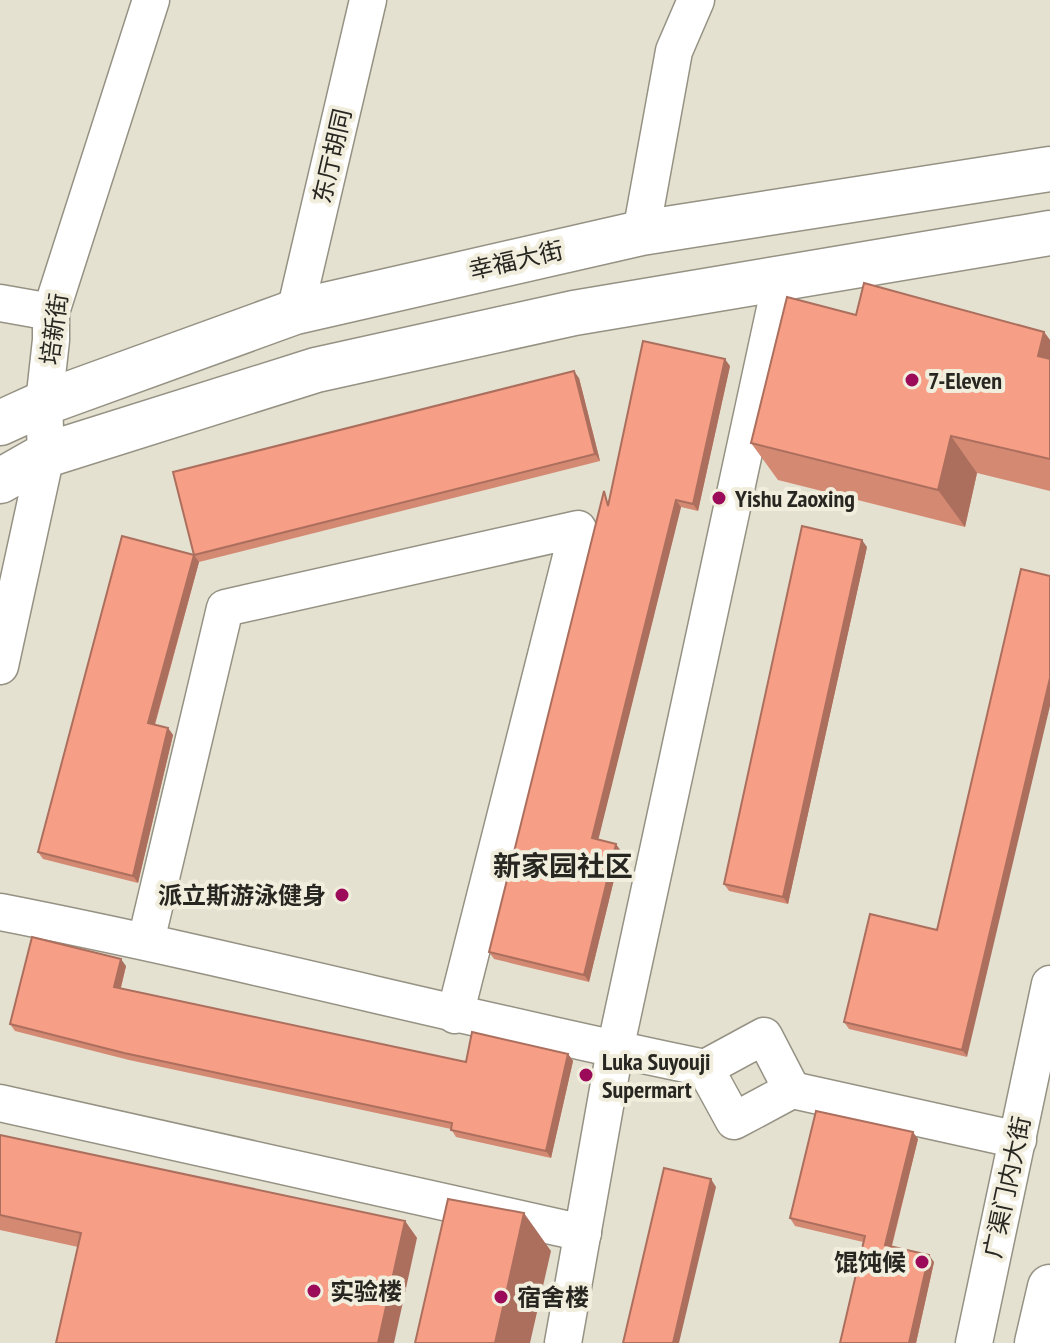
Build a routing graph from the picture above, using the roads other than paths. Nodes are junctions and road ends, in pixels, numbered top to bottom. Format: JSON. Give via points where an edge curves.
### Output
{"nodes":[{"id":1,"x":151,"y":0,"type":"edge"},
{"id":2,"x":368,"y":0,"type":"edge"},
{"id":3,"x":696,"y":0,"type":"edge"},
{"id":4,"x":1050,"y":169,"type":"edge"},
{"id":5,"x":641,"y":233,"type":"junction"},
{"id":6,"x":1050,"y":233,"type":"edge"},
{"id":7,"x":782,"y":276,"type":"junction"},
{"id":8,"x":0,"y":303,"type":"edge"},
{"id":9,"x":51,"y":312,"type":"junction"},
{"id":10,"x":295,"y":312,"type":"junction"},
{"id":11,"x":44,"y":403,"type":"junction"},
{"id":12,"x":0,"y":423,"type":"edge"},
{"id":13,"x":46,"y":455,"type":"junction"},
{"id":14,"x":0,"y":481,"type":"edge"},
{"id":15,"x":0,"y":666,"type":"edge"},
{"id":16,"x":0,"y":912,"type":"edge"},
{"id":17,"x":146,"y":941,"type":"junction"},
{"id":18,"x":1050,"y":984,"type":"edge"},
{"id":19,"x":455,"y":1015,"type":"junction"},
{"id":20,"x":615,"y":1050,"type":"junction"},
{"id":21,"x":705,"y":1068,"type":"junction"},
{"id":22,"x":792,"y":1090,"type":"junction"},
{"id":23,"x":0,"y":1103,"type":"edge"},
{"id":24,"x":1018,"y":1140,"type":"junction"},
{"id":25,"x":583,"y":1233,"type":"junction"},
{"id":26,"x":1050,"y":1287,"type":"edge"},
{"id":27,"x":563,"y":1343,"type":"edge"},
{"id":28,"x":974,"y":1343,"type":"edge"},
{"id":29,"x":1037,"y":1343,"type":"edge"}],
"edges":[{"from":1,"to":9,"type":"street","name":"培新街"},
{"from":2,"to":10,"type":"street","name":"东厅胡同"},
{"from":3,"to":5,"type":"street","via":[[674,51]]},
{"from":4,"to":5,"type":"main road","name":"幸福大街"},
{"from":5,"to":10,"type":"main road","name":"幸福大街"},
{"from":6,"to":7,"type":"main road"},
{"from":7,"to":13,"type":"main road","via":[[574,313],[316,370]]},
{"from":7,"to":20,"type":"street"},
{"from":8,"to":9,"type":"street"},
{"from":9,"to":11,"type":"street","name":"培新街"},
{"from":10,"to":11,"type":"main road","name":"幸福大街"},
{"from":11,"to":12,"type":"main road","name":"幸福大街"},
{"from":11,"to":13,"type":"street","name":"培新街"},
{"from":13,"to":14,"type":"main road"},
{"from":13,"to":15,"type":"street","name":"培新街"},
{"from":16,"to":17,"type":"street"},
{"from":17,"to":19,"type":"street"},
{"from":17,"to":19,"type":"street","via":[[225,608],[578,529]]},
{"from":18,"to":24,"type":"street","name":"广渠门内大街"},
{"from":19,"to":20,"type":"street"},
{"from":20,"to":21,"type":"street"},
{"from":20,"to":25,"type":"street"},
{"from":21,"to":22,"type":"street","via":[[734,1121]]},
{"from":21,"to":22,"type":"street","via":[[764,1036]]},
{"from":22,"to":24,"type":"street"},
{"from":23,"to":25,"type":"street"},
{"from":24,"to":28,"type":"street","name":"广渠门内大街"},
{"from":25,"to":27,"type":"street"},
{"from":26,"to":29,"type":"main road"}]}
